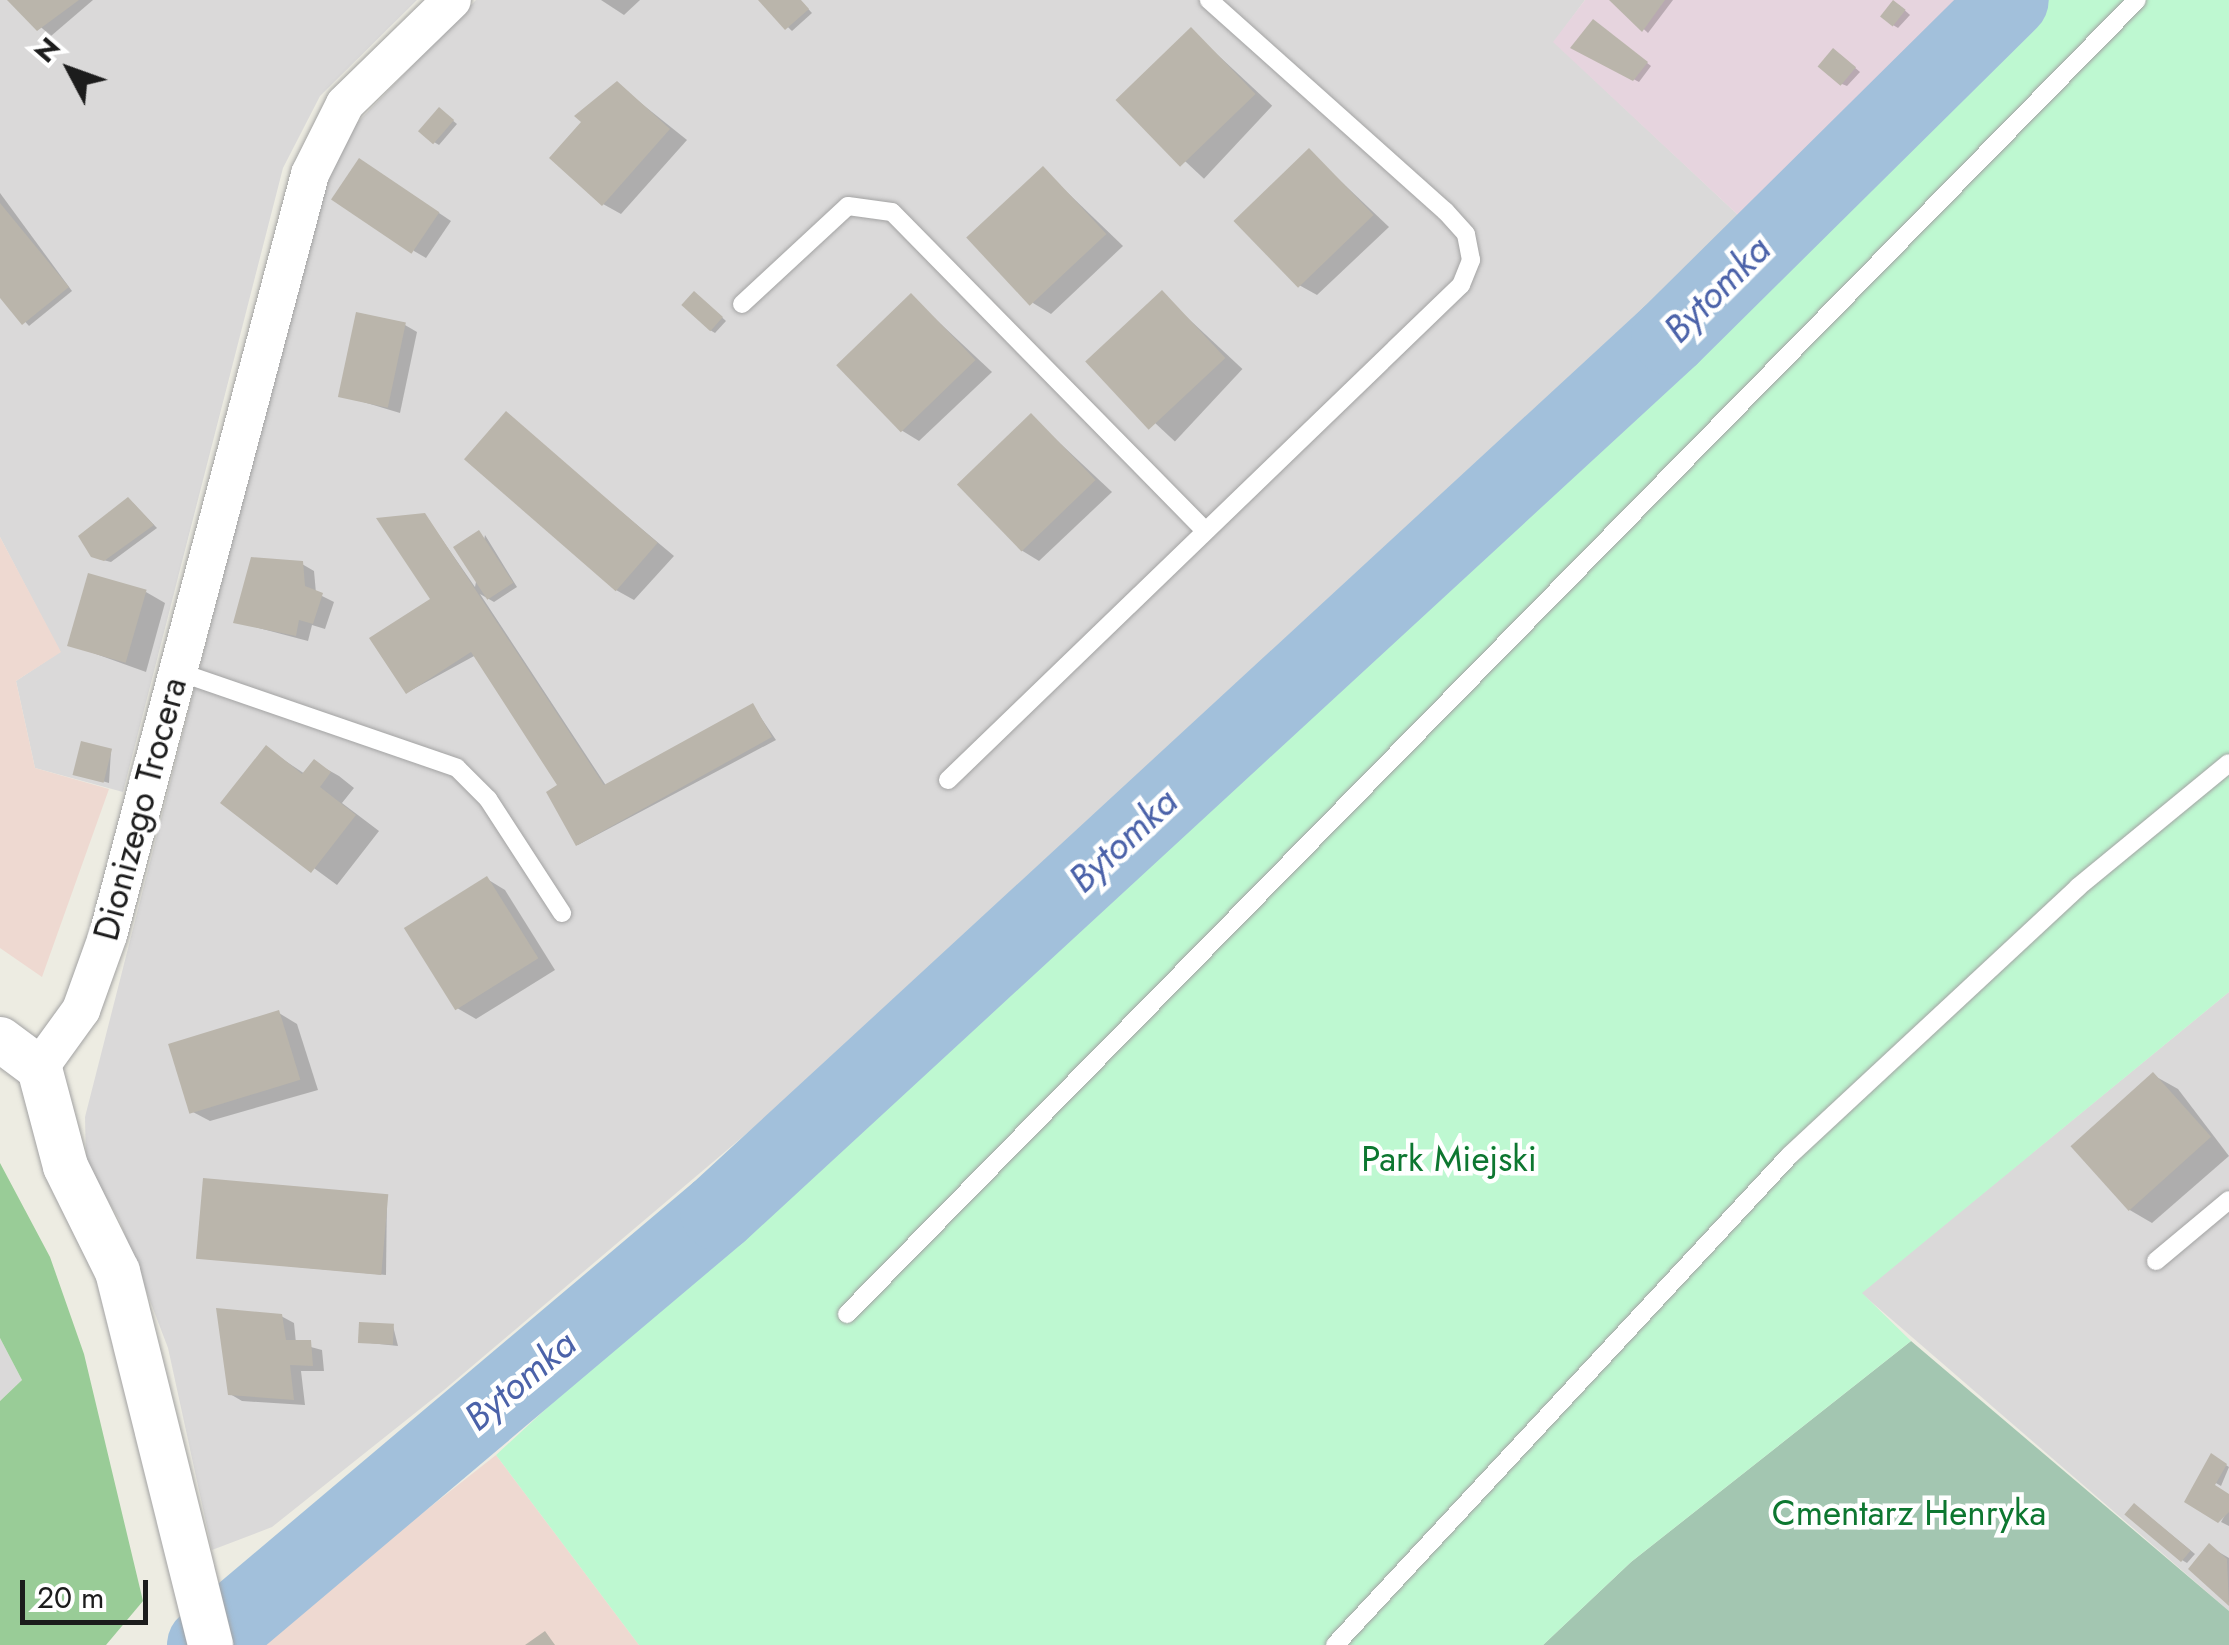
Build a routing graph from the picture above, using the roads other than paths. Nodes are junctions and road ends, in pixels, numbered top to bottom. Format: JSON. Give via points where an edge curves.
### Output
{"nodes":[{"id":1,"x":452,"y":0,"type":"edge"},
{"id":2,"x":1208,"y":0,"type":"edge"},
{"id":3,"x":2137,"y":0,"type":"edge"},
{"id":4,"x":742,"y":304,"type":"dead end"},
{"id":5,"x":1205,"y":530,"type":"junction"},
{"id":6,"x":176,"y":671,"type":"junction"},
{"id":7,"x":2229,"y":763,"type":"edge"},
{"id":8,"x":948,"y":780,"type":"dead end"},
{"id":9,"x":562,"y":913,"type":"dead end"},
{"id":10,"x":0,"y":1040,"type":"edge"},
{"id":11,"x":39,"y":1068,"type":"junction"},
{"id":12,"x":2229,"y":1200,"type":"edge"},
{"id":13,"x":2156,"y":1261,"type":"dead end"},
{"id":14,"x":847,"y":1314,"type":"dead end"},
{"id":15,"x":210,"y":1645,"type":"edge"},
{"id":16,"x":1336,"y":1645,"type":"edge"}],
"edges":[{"from":1,"to":6,"type":"street","name":"Dionizego Trocera","via":[[345,104],[310,174]]},
{"from":2,"to":5,"type":"lane","via":[[1446,211],[1466,234],[1471,260],[1461,285]]},
{"from":3,"to":14,"type":"lane"},
{"from":4,"to":5,"type":"lane","via":[[848,206],[892,212]]},
{"from":5,"to":8,"type":"lane"},
{"from":6,"to":9,"type":"lane","via":[[458,768],[488,799]]},
{"from":6,"to":11,"type":"street","name":"Dionizego Trocera","via":[[97,969],[72,1026]]},
{"from":7,"to":16,"type":"lane","via":[[2078,888],[1790,1155]]},
{"from":10,"to":11,"type":"street"},
{"from":11,"to":15,"type":"street","via":[[65,1166],[117,1271],[138,1338]]},
{"from":12,"to":13,"type":"lane"}]}
